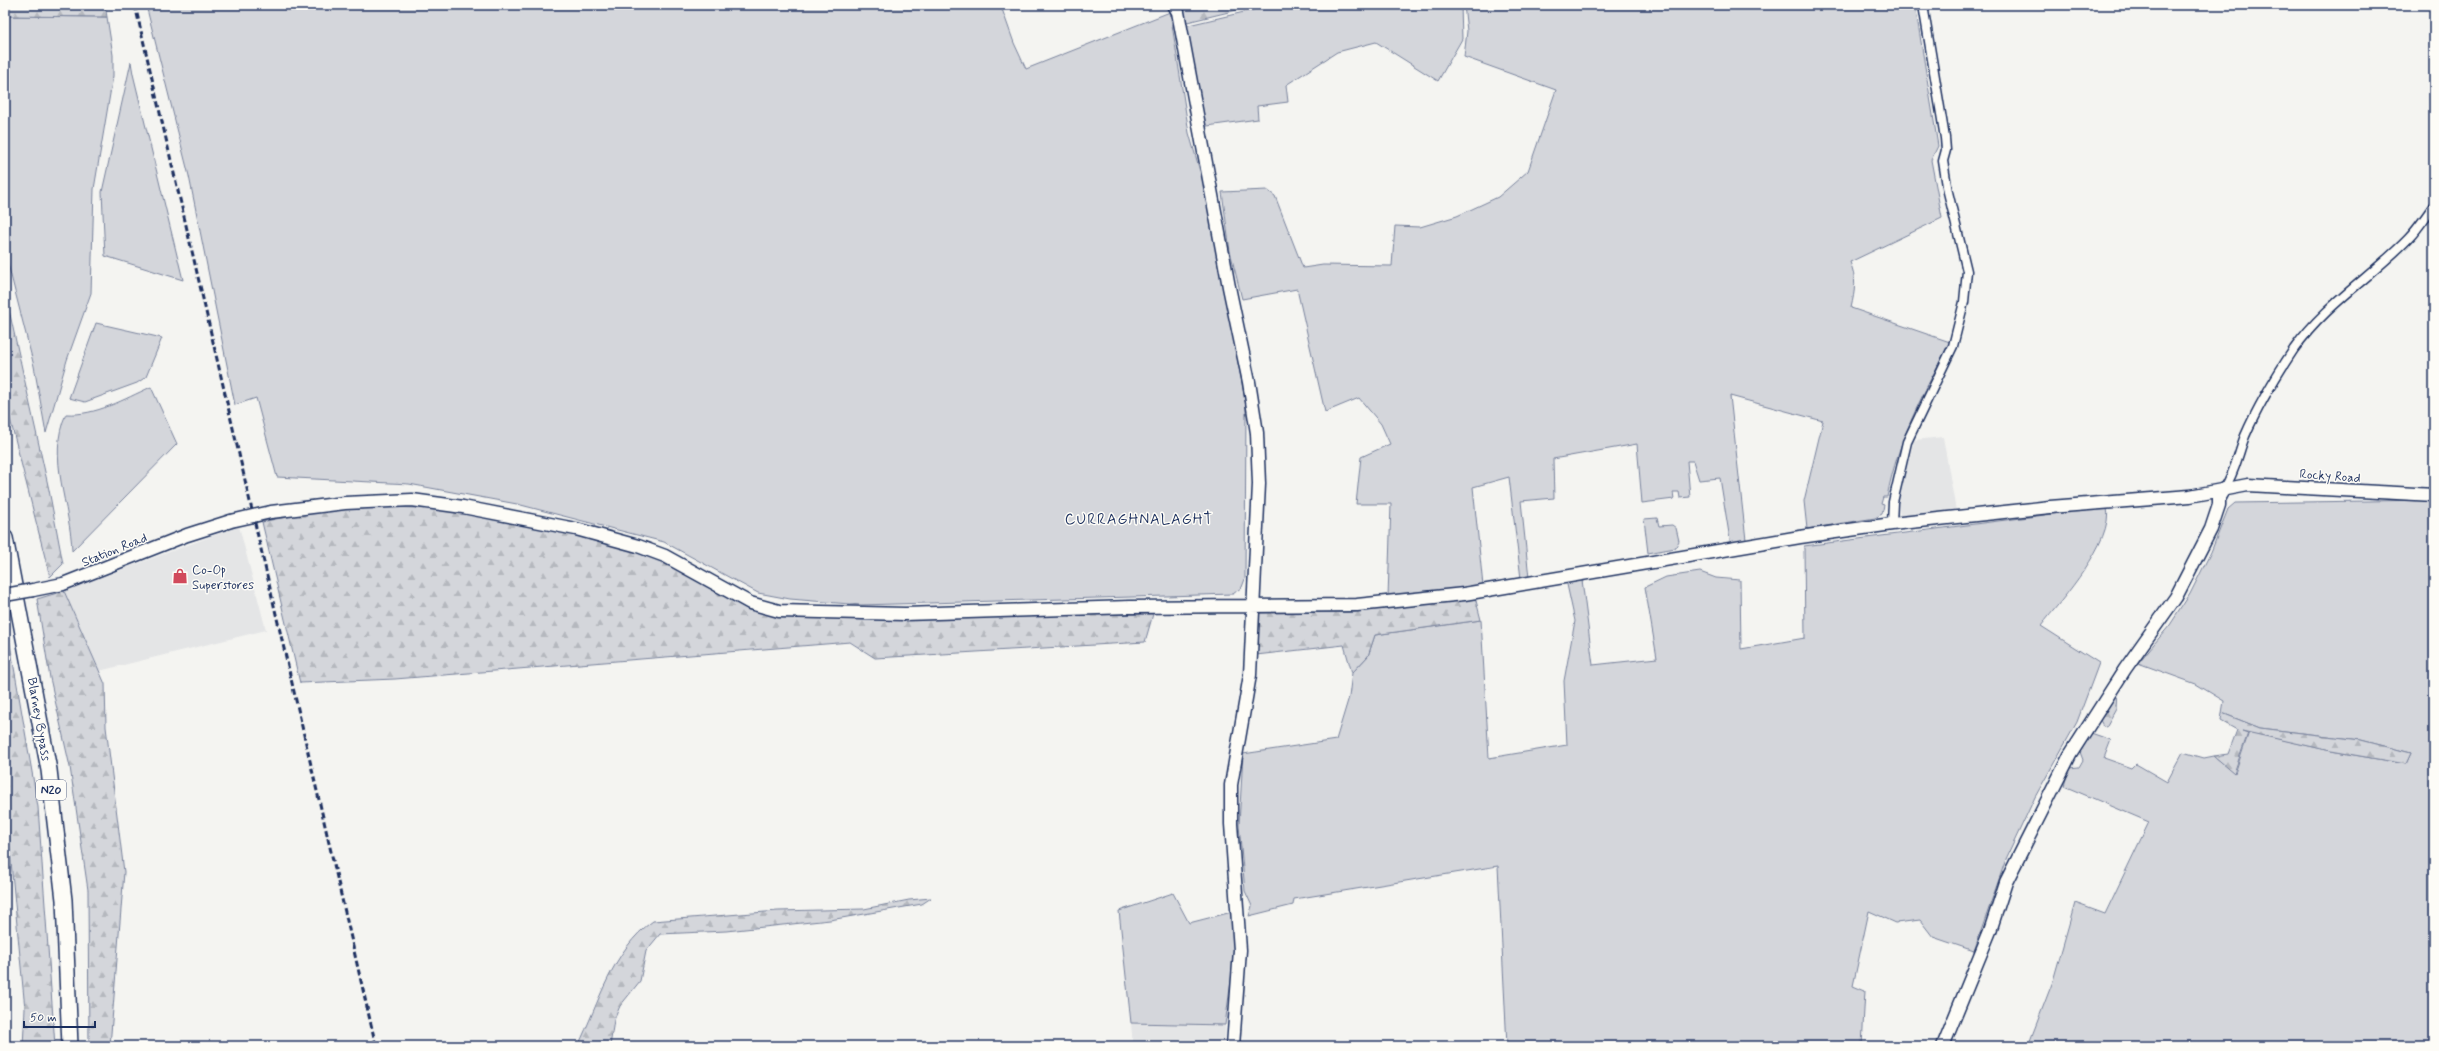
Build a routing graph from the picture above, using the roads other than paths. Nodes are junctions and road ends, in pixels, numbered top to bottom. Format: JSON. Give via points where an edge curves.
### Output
{"nodes":[{"id":1,"x":1174,"y":5,"type":"edge"},
{"id":2,"x":1923,"y":5,"type":"edge"},
{"id":3,"x":2434,"y":205,"type":"edge"},
{"id":4,"x":2224,"y":489,"type":"junction"},
{"id":5,"x":2434,"y":495,"type":"edge"},
{"id":6,"x":1892,"y":524,"type":"junction"},
{"id":7,"x":5,"y":538,"type":"edge"},
{"id":8,"x":5,"y":595,"type":"edge"},
{"id":9,"x":1252,"y":606,"type":"junction"},
{"id":10,"x":70,"y":1046,"type":"edge"},
{"id":11,"x":1233,"y":1046,"type":"edge"},
{"id":12,"x":1943,"y":1046,"type":"edge"}],
"edges":[{"from":1,"to":9,"type":"street","via":[[1178,12],[1257,433],[1259,484]]},
{"from":2,"to":6,"type":"street","via":[[1945,138],[1946,150],[1943,161],[1948,192],[1967,271],[1964,302],[1953,346],[1907,442],[1893,502]]},
{"from":3,"to":4,"type":"street","via":[[2408,239],[2315,322],[2295,348],[2273,382],[2245,436]]},
{"from":4,"to":5,"type":"street","name":"Rocky Road","via":[[2248,485]]},
{"from":4,"to":6,"type":"street","name":"Rocky Road","via":[[2190,496],[2050,507]]},
{"from":4,"to":12,"type":"street","via":[[2219,497],[2211,529],[2176,597],[2125,669],[2070,756],[2006,882],[1990,930]]},
{"from":6,"to":9,"type":"street","name":"Rocky Road","via":[[1800,537],[1464,594],[1357,605]]},
{"from":7,"to":10,"type":"highway","name":"Blarney Bypass","number":"N20","via":[[50,778],[64,900]]},
{"from":8,"to":9,"type":"street","name":"Station Road","bridge":true,"via":[[63,584],[231,521],[271,512],[345,503],[412,500],[576,529],[638,546],[665,556],[750,603],[779,611],[904,614]]},
{"from":9,"to":11,"type":"street","via":[[1250,675],[1231,785],[1231,824],[1240,950]]}]}
